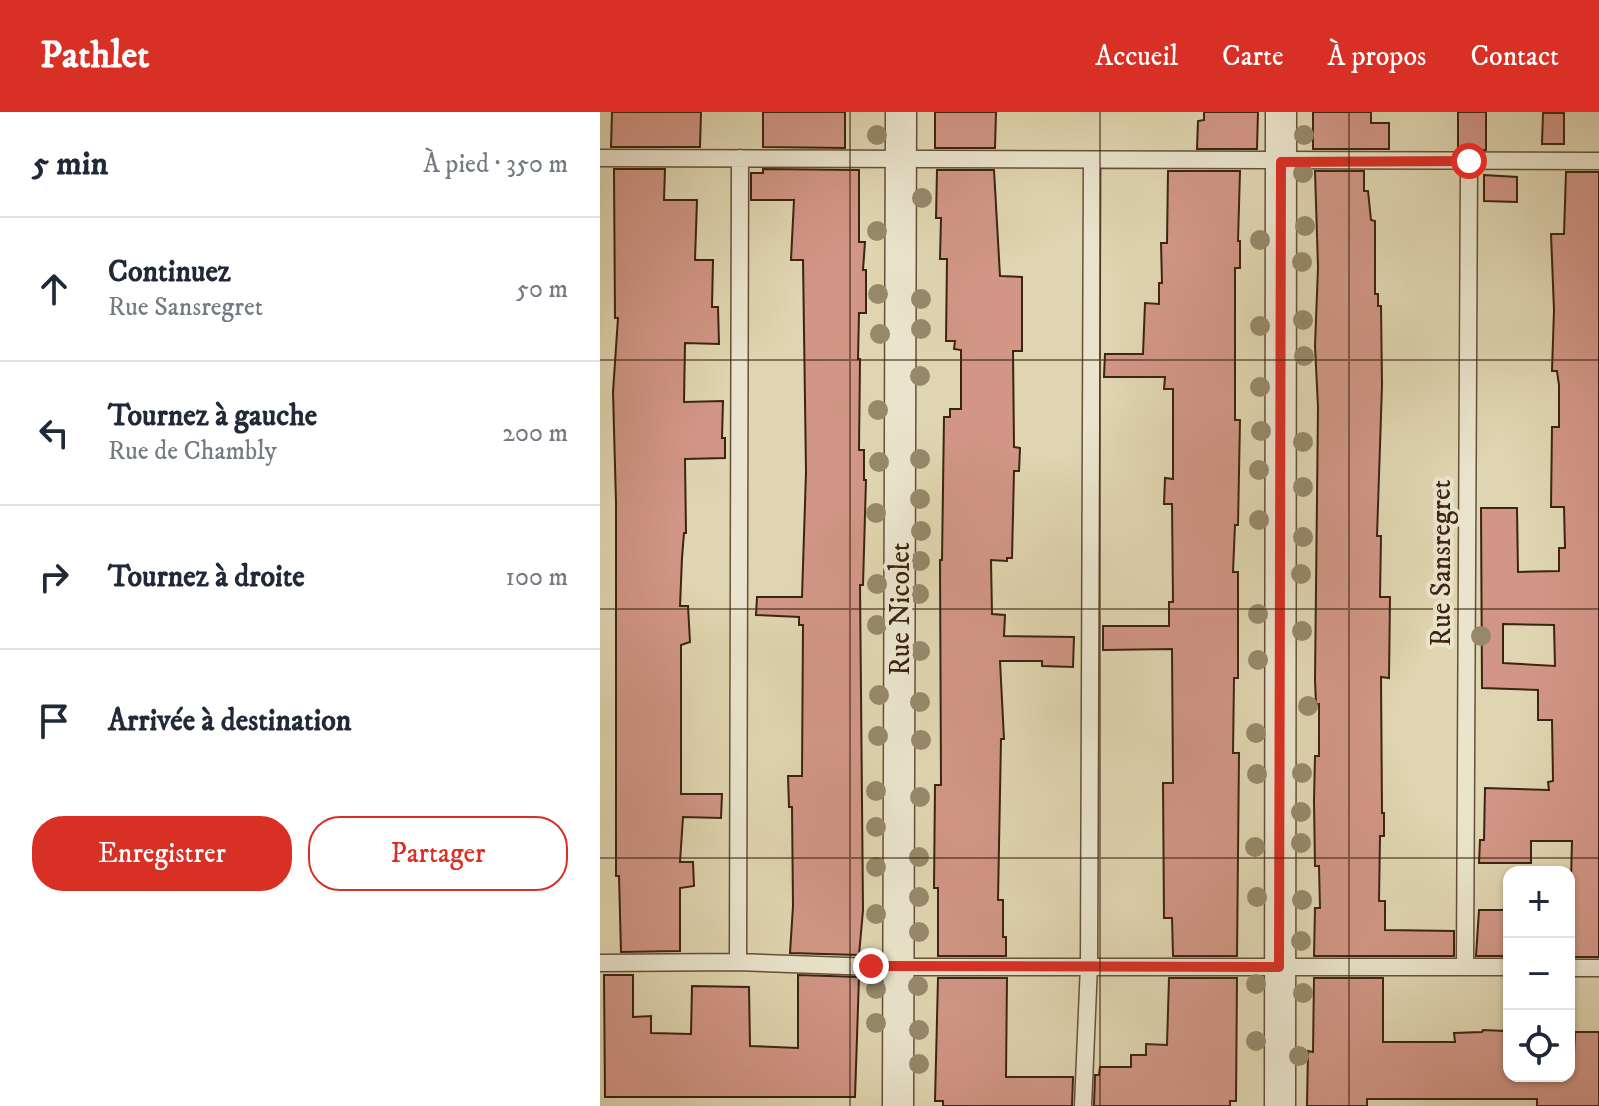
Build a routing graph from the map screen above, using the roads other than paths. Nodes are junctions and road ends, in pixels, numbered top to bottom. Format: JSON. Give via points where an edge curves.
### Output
{"nodes":[{"id":1,"x":901,"y":112,"type":"edge"},
{"id":2,"x":1281,"y":112,"type":"edge"},
{"id":3,"x":600,"y":158,"type":"edge"},
{"id":4,"x":740,"y":158,"type":"junction"},
{"id":5,"x":901,"y":159,"type":"junction"},
{"id":6,"x":1092,"y":160,"type":"junction"},
{"id":7,"x":1469,"y":161,"type":"junction"},
{"id":8,"x":1599,"y":161,"type":"edge"},
{"id":9,"x":1281,"y":162,"type":"junction"},
{"id":10,"x":738,"y":962,"type":"junction"},
{"id":11,"x":600,"y":963,"type":"edge"},
{"id":12,"x":1089,"y":965,"type":"junction"},
{"id":13,"x":1465,"y":966,"type":"junction"},
{"id":14,"x":899,"y":967,"type":"junction"},
{"id":15,"x":1279,"y":967,"type":"junction"},
{"id":16,"x":1503,"y":967,"type":"edge"},
{"id":17,"x":1575,"y":968,"type":"edge"},
{"id":18,"x":1599,"y":968,"type":"edge"},
{"id":19,"x":898,"y":1106,"type":"edge"},
{"id":20,"x":1083,"y":1106,"type":"edge"},
{"id":21,"x":1280,"y":1106,"type":"edge"}],
"edges":[{"from":1,"to":5,"type":"street","name":"Rue Nicolet"},
{"from":2,"to":9,"type":"street"},
{"from":3,"to":4,"type":"lane"},
{"from":4,"to":5,"type":"lane"},
{"from":4,"to":10,"type":"lane"},
{"from":5,"to":6,"type":"lane"},
{"from":5,"to":14,"type":"street","name":"Rue Nicolet"},
{"from":6,"to":9,"type":"lane"},
{"from":6,"to":12,"type":"lane"},
{"from":7,"to":8,"type":"lane"},
{"from":7,"to":9,"type":"lane"},
{"from":7,"to":13,"type":"lane","name":"Rue Sansregret"},
{"from":9,"to":15,"type":"street"},
{"from":10,"to":11,"type":"lane"},
{"from":10,"to":14,"type":"lane"},
{"from":12,"to":14,"type":"lane"},
{"from":12,"to":15,"type":"lane"},
{"from":12,"to":20,"type":"lane"},
{"from":13,"to":15,"type":"lane"},
{"from":13,"to":16,"type":"lane"},
{"from":14,"to":19,"type":"street","name":"Rue Nicolet"},
{"from":15,"to":21,"type":"street"},
{"from":17,"to":18,"type":"lane"}]}
